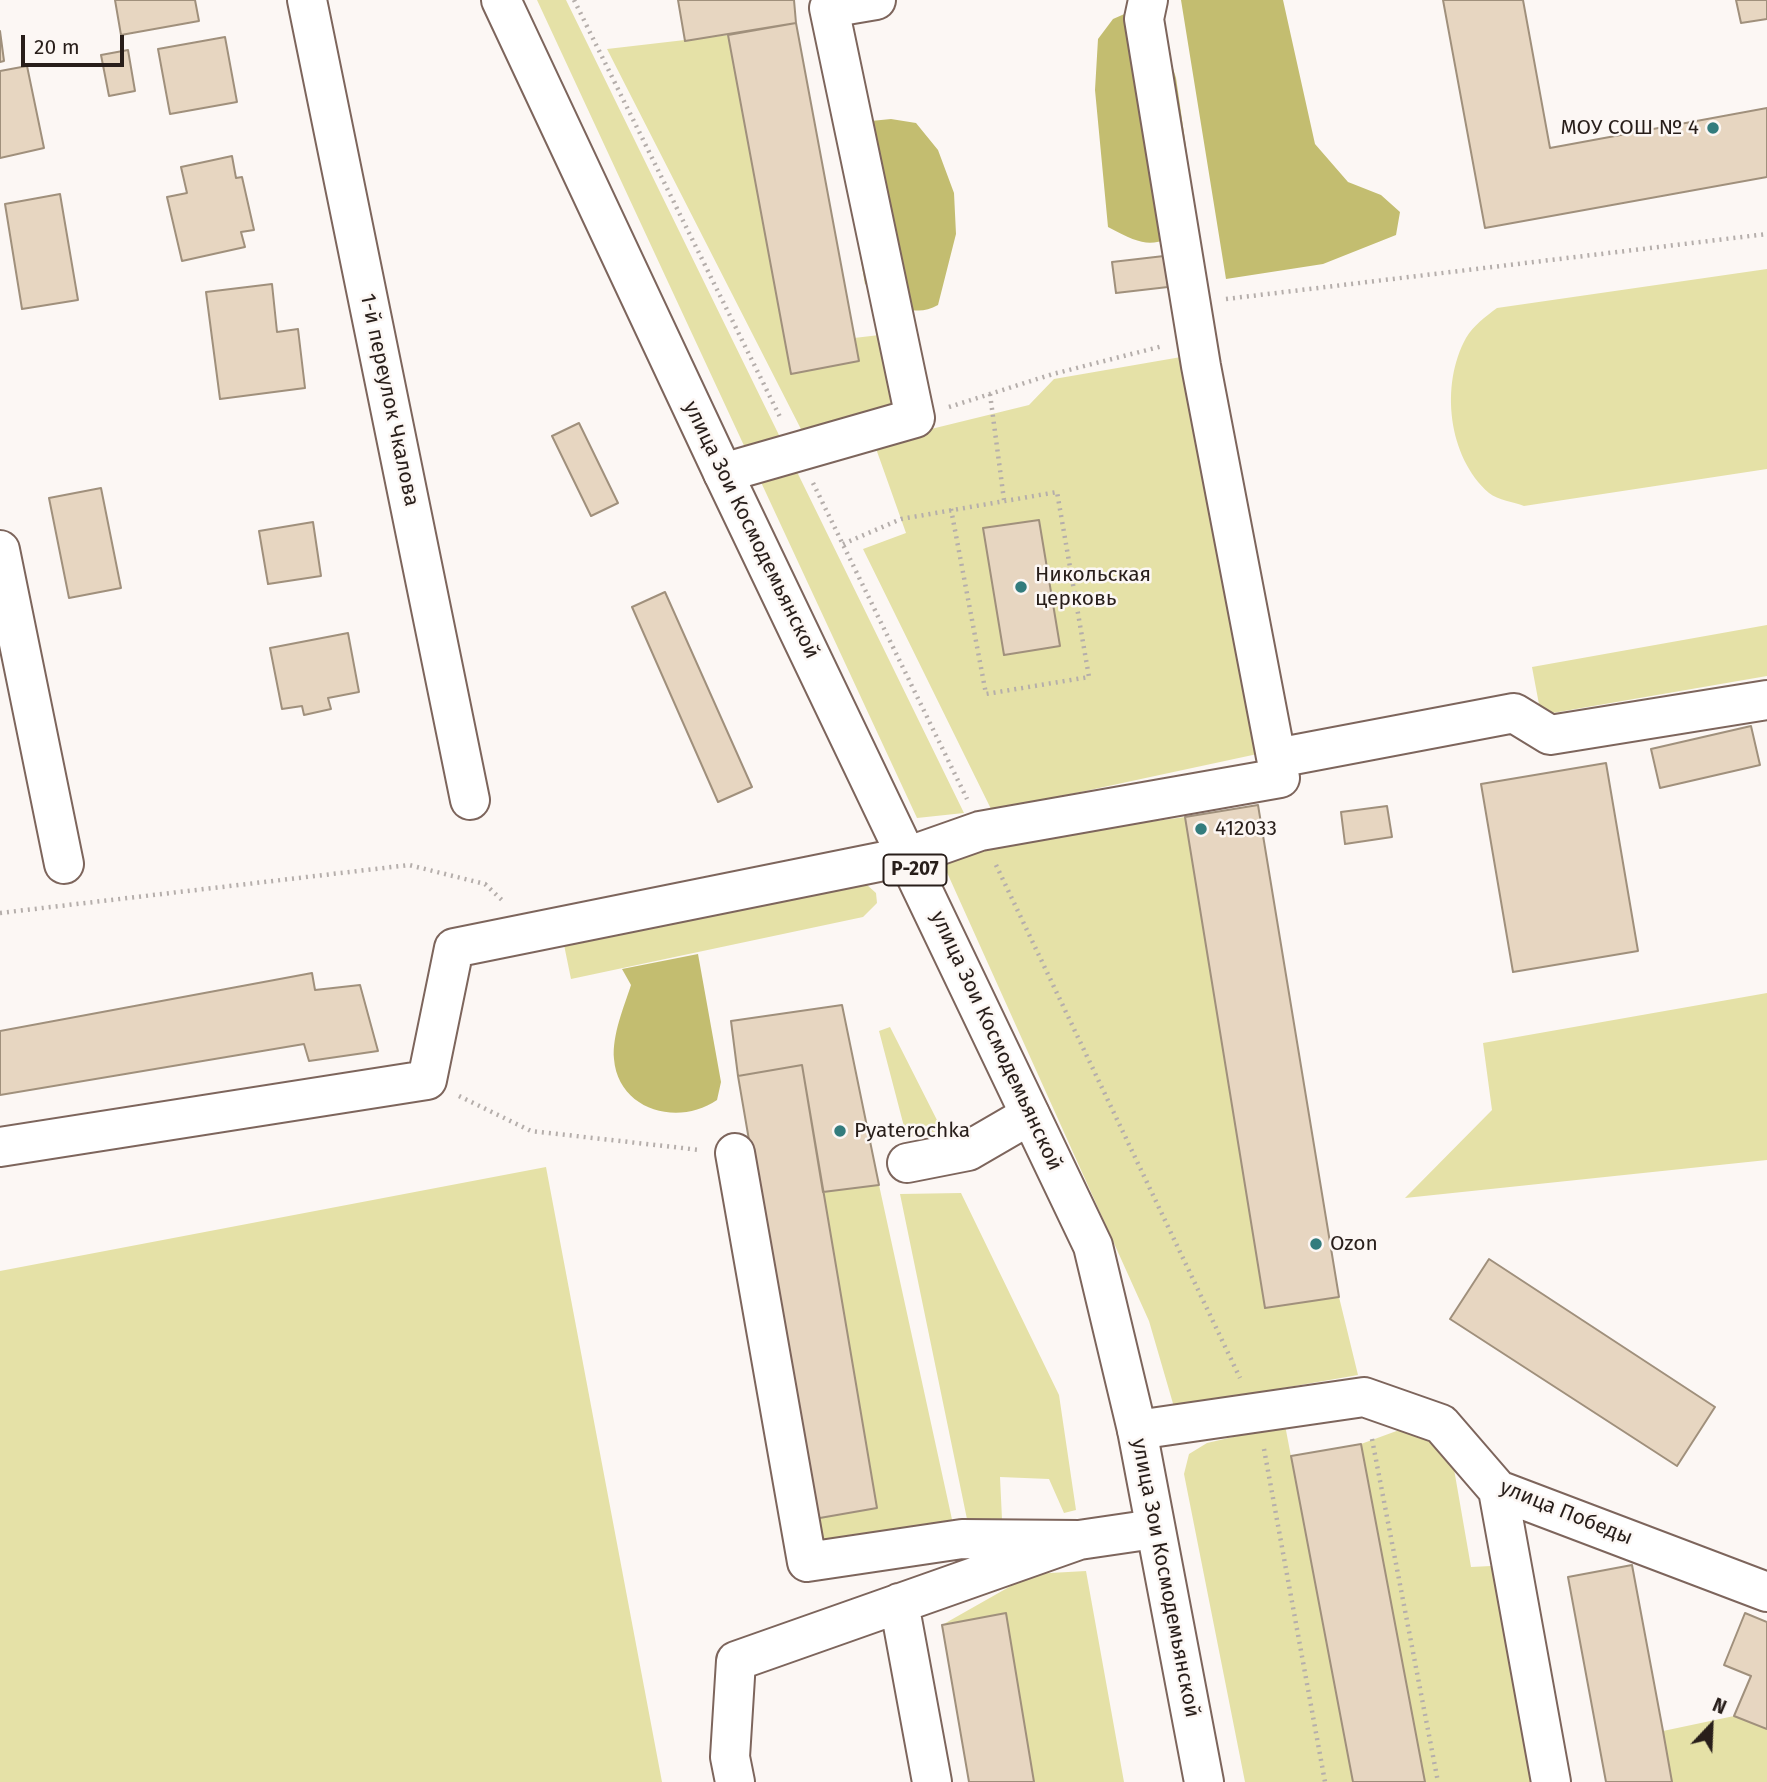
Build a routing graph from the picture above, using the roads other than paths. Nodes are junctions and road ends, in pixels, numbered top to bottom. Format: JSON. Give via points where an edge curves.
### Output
{"nodes":[{"id":1,"x":307,"y":0,"type":"edge"},
{"id":2,"x":502,"y":0,"type":"edge"},
{"id":3,"x":876,"y":0,"type":"edge"},
{"id":4,"x":1148,"y":0,"type":"edge"},
{"id":5,"x":723,"y":473,"type":"junction"},
{"id":6,"x":0,"y":550,"type":"edge"},
{"id":7,"x":1767,"y":700,"type":"edge"},
{"id":8,"x":1277,"y":758,"type":"junction"},
{"id":9,"x":470,"y":800,"type":"dead end"},
{"id":10,"x":909,"y":856,"type":"junction"},
{"id":11,"x":64,"y":864,"type":"dead end"},
{"id":12,"x":1030,"y":1115,"type":"junction"},
{"id":13,"x":0,"y":1147,"type":"edge"},
{"id":14,"x":735,"y":1153,"type":"road end"},
{"id":15,"x":907,"y":1163,"type":"dead end"},
{"id":16,"x":1137,"y":1430,"type":"junction"},
{"id":17,"x":1498,"y":1490,"type":"junction"},
{"id":18,"x":1154,"y":1529,"type":"junction"},
{"id":19,"x":1079,"y":1541,"type":"junction"},
{"id":20,"x":1767,"y":1592,"type":"edge"},
{"id":21,"x":899,"y":1603,"type":"junction"},
{"id":22,"x":735,"y":1782,"type":"edge"},
{"id":23,"x":932,"y":1782,"type":"edge"},
{"id":24,"x":1204,"y":1782,"type":"edge"},
{"id":25,"x":1551,"y":1782,"type":"edge"}],
"edges":[{"from":1,"to":9,"type":"street","name":"1-й переулок Чкалова"},
{"from":2,"to":5,"type":"street","name":"улица Зои Космодемьянской","number":"Р-207"},
{"from":3,"to":5,"type":"street","via":[[829,8],[915,418]]},
{"from":4,"to":8,"type":"street","via":[[1144,19],[1194,320]]},
{"from":5,"to":10,"type":"street","name":"улица Зои Космодемьянской","number":"Р-207"},
{"from":6,"to":11,"type":"street"},
{"from":7,"to":8,"type":"street","via":[[1550,735],[1514,713]]},
{"from":8,"to":10,"type":"street","via":[[1280,778],[980,831]]},
{"from":10,"to":12,"type":"street","name":"улица Зои Космодемьянской","number":"Р-207"},
{"from":10,"to":13,"type":"street","via":[[454,948],[427,1080]]},
{"from":12,"to":15,"type":"street","via":[[968,1151]]},
{"from":12,"to":16,"type":"street","name":"улица Зои Космодемьянской","number":"Р-207","via":[[1093,1246]]},
{"from":14,"to":19,"type":"street","via":[[807,1562],[962,1539]]},
{"from":16,"to":17,"type":"street","name":"улица Победы","via":[[1364,1397],[1441,1424]]},
{"from":16,"to":18,"type":"street","name":"улица Зои Космодемьянской","number":"Р-207"},
{"from":17,"to":20,"type":"street","name":"улица Победы"},
{"from":17,"to":25,"type":"street"},
{"from":18,"to":19,"type":"street"},
{"from":18,"to":24,"type":"street","name":"улица Зои Космодемьянской","number":"Р-207"},
{"from":19,"to":21,"type":"street"},
{"from":21,"to":22,"type":"street","via":[[736,1661],[730,1757]]},
{"from":21,"to":23,"type":"street"}]}
